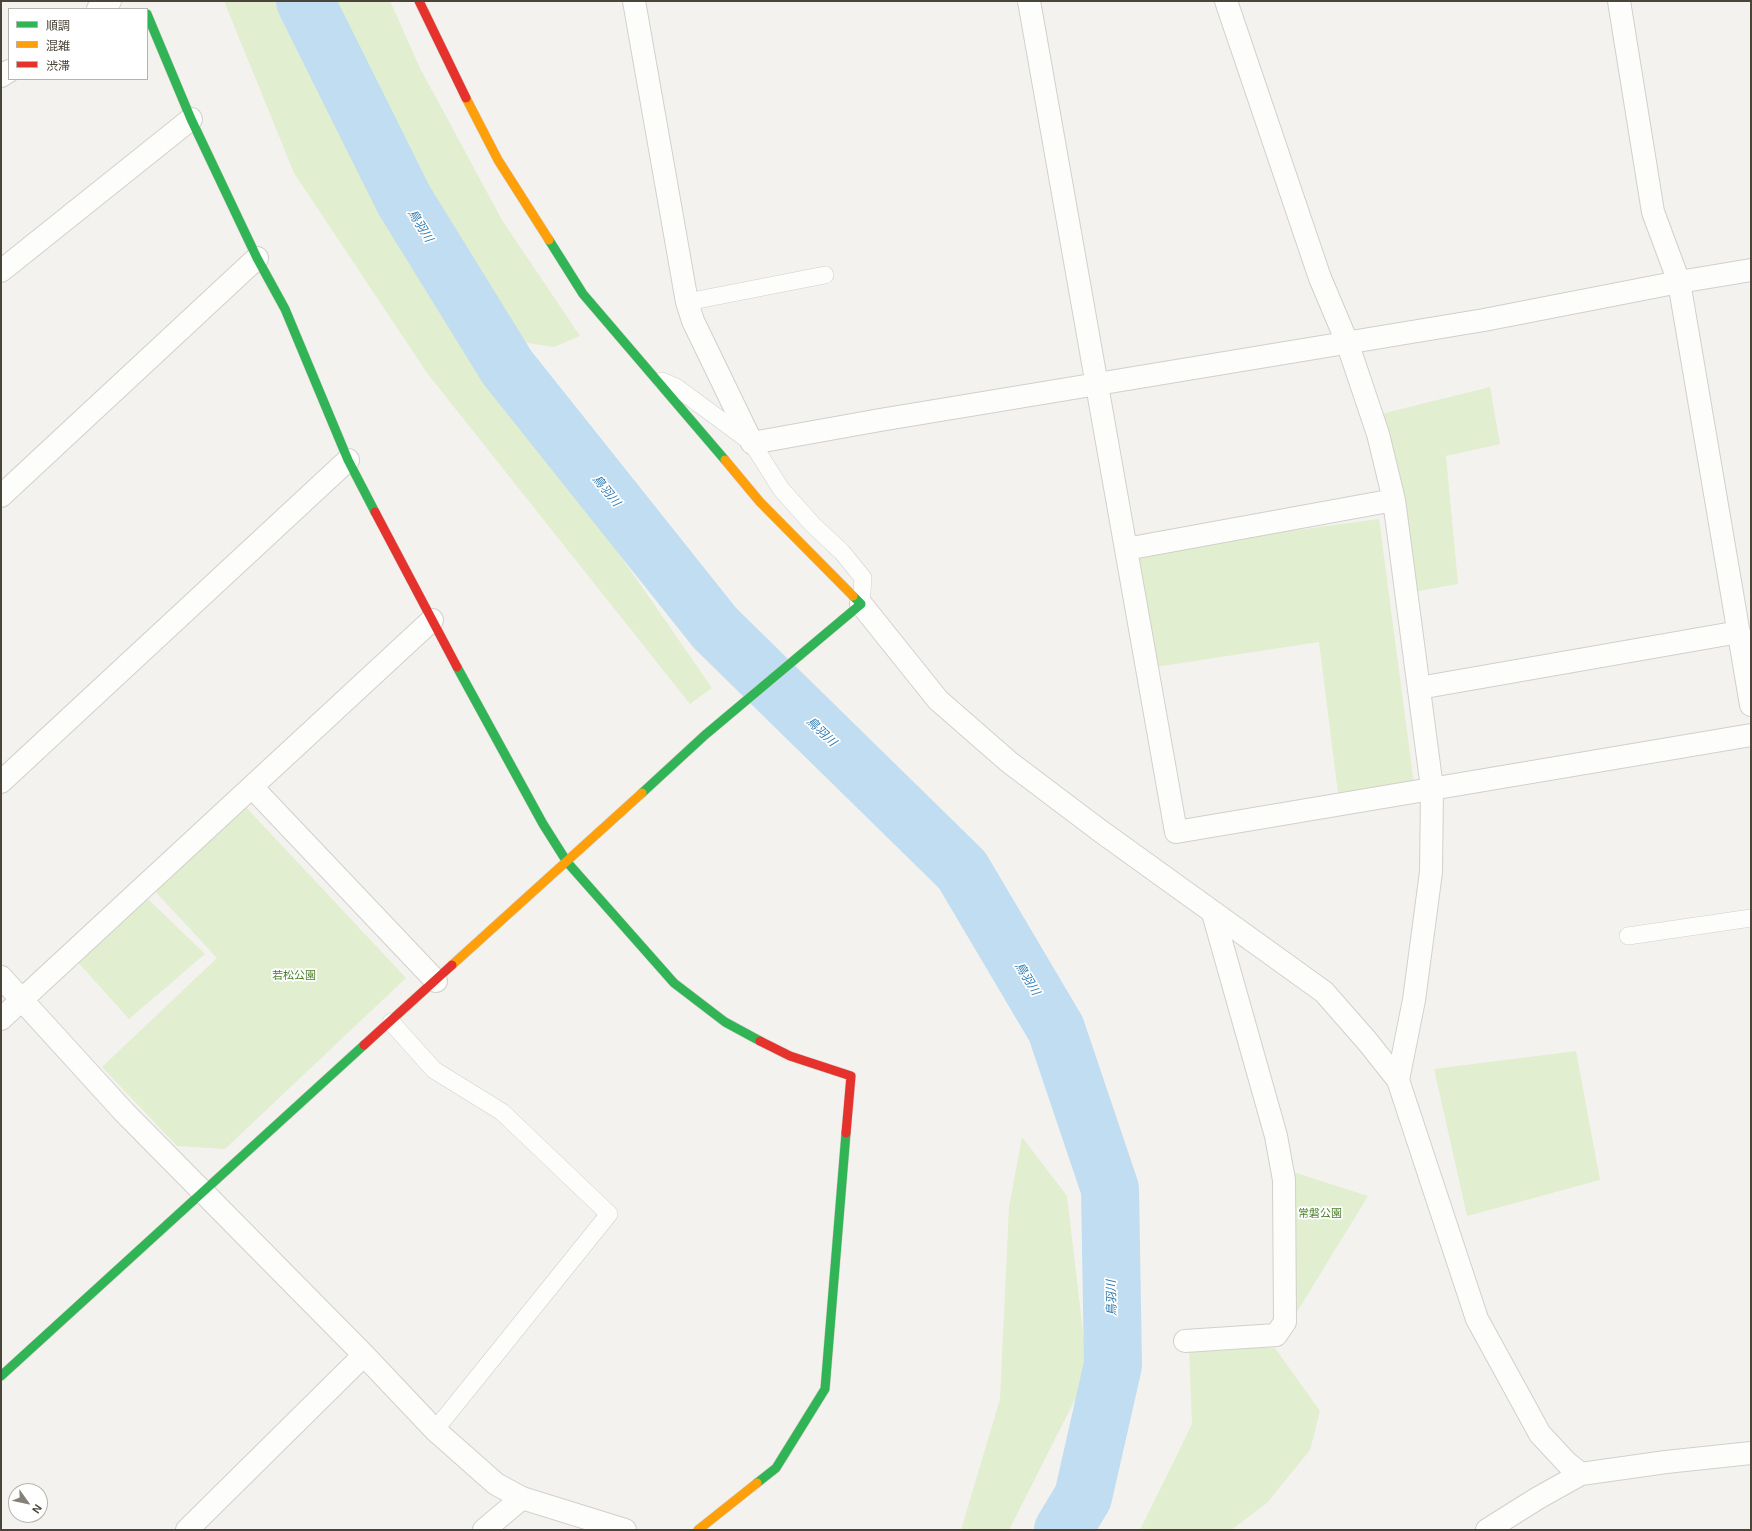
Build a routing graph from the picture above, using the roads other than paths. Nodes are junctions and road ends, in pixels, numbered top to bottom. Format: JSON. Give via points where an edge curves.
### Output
{"nodes":[{"id":1,"x":110,"y":1,"type":"edge"},
{"id":2,"x":418,"y":1,"type":"edge"},
{"id":3,"x":634,"y":1,"type":"edge"},
{"id":4,"x":1029,"y":1,"type":"edge"},
{"id":5,"x":1226,"y":1,"type":"edge"},
{"id":6,"x":1619,"y":1,"type":"edge"},
{"id":7,"x":100,"y":8,"type":"edge"},
{"id":8,"x":148,"y":16,"type":"edge"},
{"id":9,"x":191,"y":119,"type":"junction"},
{"id":10,"x":258,"y":258,"type":"junction"},
{"id":11,"x":1751,"y":270,"type":"edge"},
{"id":12,"x":1,"y":271,"type":"edge"},
{"id":13,"x":825,"y":275,"type":"dead end"},
{"id":14,"x":1679,"y":282,"type":"junction"},
{"id":15,"x":686,"y":302,"type":"junction"},
{"id":16,"x":1347,"y":342,"type":"junction"},
{"id":17,"x":657,"y":379,"type":"junction"},
{"id":18,"x":1096,"y":384,"type":"junction"},
{"id":19,"x":752,"y":443,"type":"junction"},
{"id":20,"x":348,"y":460,"type":"junction"},
{"id":21,"x":1,"y":496,"type":"edge"},
{"id":22,"x":1394,"y":500,"type":"junction"},
{"id":23,"x":1126,"y":549,"type":"junction"},
{"id":24,"x":857,"y":608,"type":"junction"},
{"id":25,"x":432,"y":620,"type":"junction"},
{"id":26,"x":1739,"y":632,"type":"junction"},
{"id":27,"x":1419,"y":688,"type":"junction"},
{"id":28,"x":1751,"y":706,"type":"edge"},
{"id":29,"x":1751,"y":735,"type":"edge"},
{"id":30,"x":1,"y":782,"type":"edge"},
{"id":31,"x":252,"y":787,"type":"junction"},
{"id":32,"x":1432,"y":788,"type":"junction"},
{"id":33,"x":567,"y":862,"type":"junction"},
{"id":34,"x":1214,"y":913,"type":"junction"},
{"id":35,"x":1751,"y":918,"type":"edge"},
{"id":36,"x":1628,"y":936,"type":"dead end"},
{"id":37,"x":1,"y":977,"type":"edge"},
{"id":38,"x":436,"y":981,"type":"junction"},
{"id":39,"x":21,"y":999,"type":"junction"},
{"id":40,"x":1,"y":1019,"type":"edge"},
{"id":41,"x":391,"y":1022,"type":"junction"},
{"id":42,"x":1398,"y":1080,"type":"junction"},
{"id":43,"x":203,"y":1193,"type":"junction"},
{"id":44,"x":1185,"y":1341,"type":"dead end"},
{"id":45,"x":364,"y":1354,"type":"junction"},
{"id":46,"x":1,"y":1376,"type":"edge"},
{"id":47,"x":435,"y":1430,"type":"junction"},
{"id":48,"x":1751,"y":1453,"type":"edge"},
{"id":49,"x":1581,"y":1474,"type":"junction"},
{"id":50,"x":522,"y":1498,"type":"junction"},
{"id":51,"x":187,"y":1530,"type":"edge"},
{"id":52,"x":484,"y":1530,"type":"edge"},
{"id":53,"x":625,"y":1530,"type":"edge"},
{"id":54,"x":698,"y":1530,"type":"edge"},
{"id":55,"x":1487,"y":1530,"type":"edge"}],
"edges":[{"from":1,"to":7,"type":"street"},
{"from":2,"to":17,"type":"street","via":[[450,69],[515,187],[583,294]]},
{"from":3,"to":15,"type":"street"},
{"from":4,"to":18,"type":"street"},
{"from":5,"to":16,"type":"street","via":[[1320,278]]},
{"from":6,"to":14,"type":"street","via":[[1654,212]]},
{"from":8,"to":9,"type":"street"},
{"from":9,"to":10,"type":"street"},
{"from":9,"to":12,"type":"street"},
{"from":10,"to":20,"type":"street","via":[[285,309]]},
{"from":10,"to":21,"type":"street"},
{"from":11,"to":14,"type":"street"},
{"from":13,"to":15,"type":"lane"},
{"from":14,"to":16,"type":"street","via":[[1484,320]]},
{"from":14,"to":26,"type":"street"},
{"from":15,"to":19,"type":"street"},
{"from":16,"to":18,"type":"street"},
{"from":16,"to":22,"type":"street","via":[[1378,434]]},
{"from":17,"to":19,"type":"lane","via":[[676,387]]},
{"from":17,"to":24,"type":"street","via":[[760,502]]},
{"from":18,"to":19,"type":"street"},
{"from":18,"to":23,"type":"street"},
{"from":19,"to":24,"type":"lane","via":[[782,488],[863,578]]},
{"from":20,"to":25,"type":"street"},
{"from":20,"to":30,"type":"street"},
{"from":22,"to":23,"type":"street"},
{"from":22,"to":27,"type":"street"},
{"from":23,"to":32,"type":"street","via":[[1176,832]]},
{"from":24,"to":33,"type":"street","via":[[705,736]]},
{"from":24,"to":34,"type":"street","via":[[938,700],[1009,762]]},
{"from":25,"to":31,"type":"street"},
{"from":25,"to":33,"type":"street","via":[[543,824]]},
{"from":26,"to":27,"type":"street"},
{"from":26,"to":28,"type":"street"},
{"from":27,"to":32,"type":"street"},
{"from":29,"to":32,"type":"street"},
{"from":31,"to":38,"type":"street"},
{"from":31,"to":39,"type":"street"},
{"from":32,"to":42,"type":"street","via":[[1430,872],[1414,1000]]},
{"from":33,"to":38,"type":"street"},
{"from":33,"to":54,"type":"street","via":[[674,983],[725,1022],[790,1056],[851,1076],[825,1389],[776,1468]]},
{"from":34,"to":42,"type":"street","via":[[1324,992],[1367,1040]]},
{"from":34,"to":44,"type":"street","via":[[1278,1144],[1284,1180],[1285,1322],[1276,1335]]},
{"from":35,"to":36,"type":"lane"},
{"from":37,"to":39,"type":"street"},
{"from":38,"to":41,"type":"street"},
{"from":39,"to":40,"type":"street"},
{"from":39,"to":43,"type":"street","via":[[124,1112]]},
{"from":41,"to":43,"type":"street"},
{"from":41,"to":47,"type":"lane","via":[[434,1070],[502,1112],[609,1214]]},
{"from":42,"to":49,"type":"street","via":[[1477,1319],[1540,1434]]},
{"from":43,"to":45,"type":"street"},
{"from":43,"to":46,"type":"street"},
{"from":45,"to":47,"type":"street"},
{"from":45,"to":51,"type":"street"},
{"from":47,"to":50,"type":"street","via":[[496,1484]]},
{"from":48,"to":49,"type":"street"},
{"from":49,"to":55,"type":"street"},
{"from":50,"to":52,"type":"street"},
{"from":50,"to":53,"type":"street"}]}
